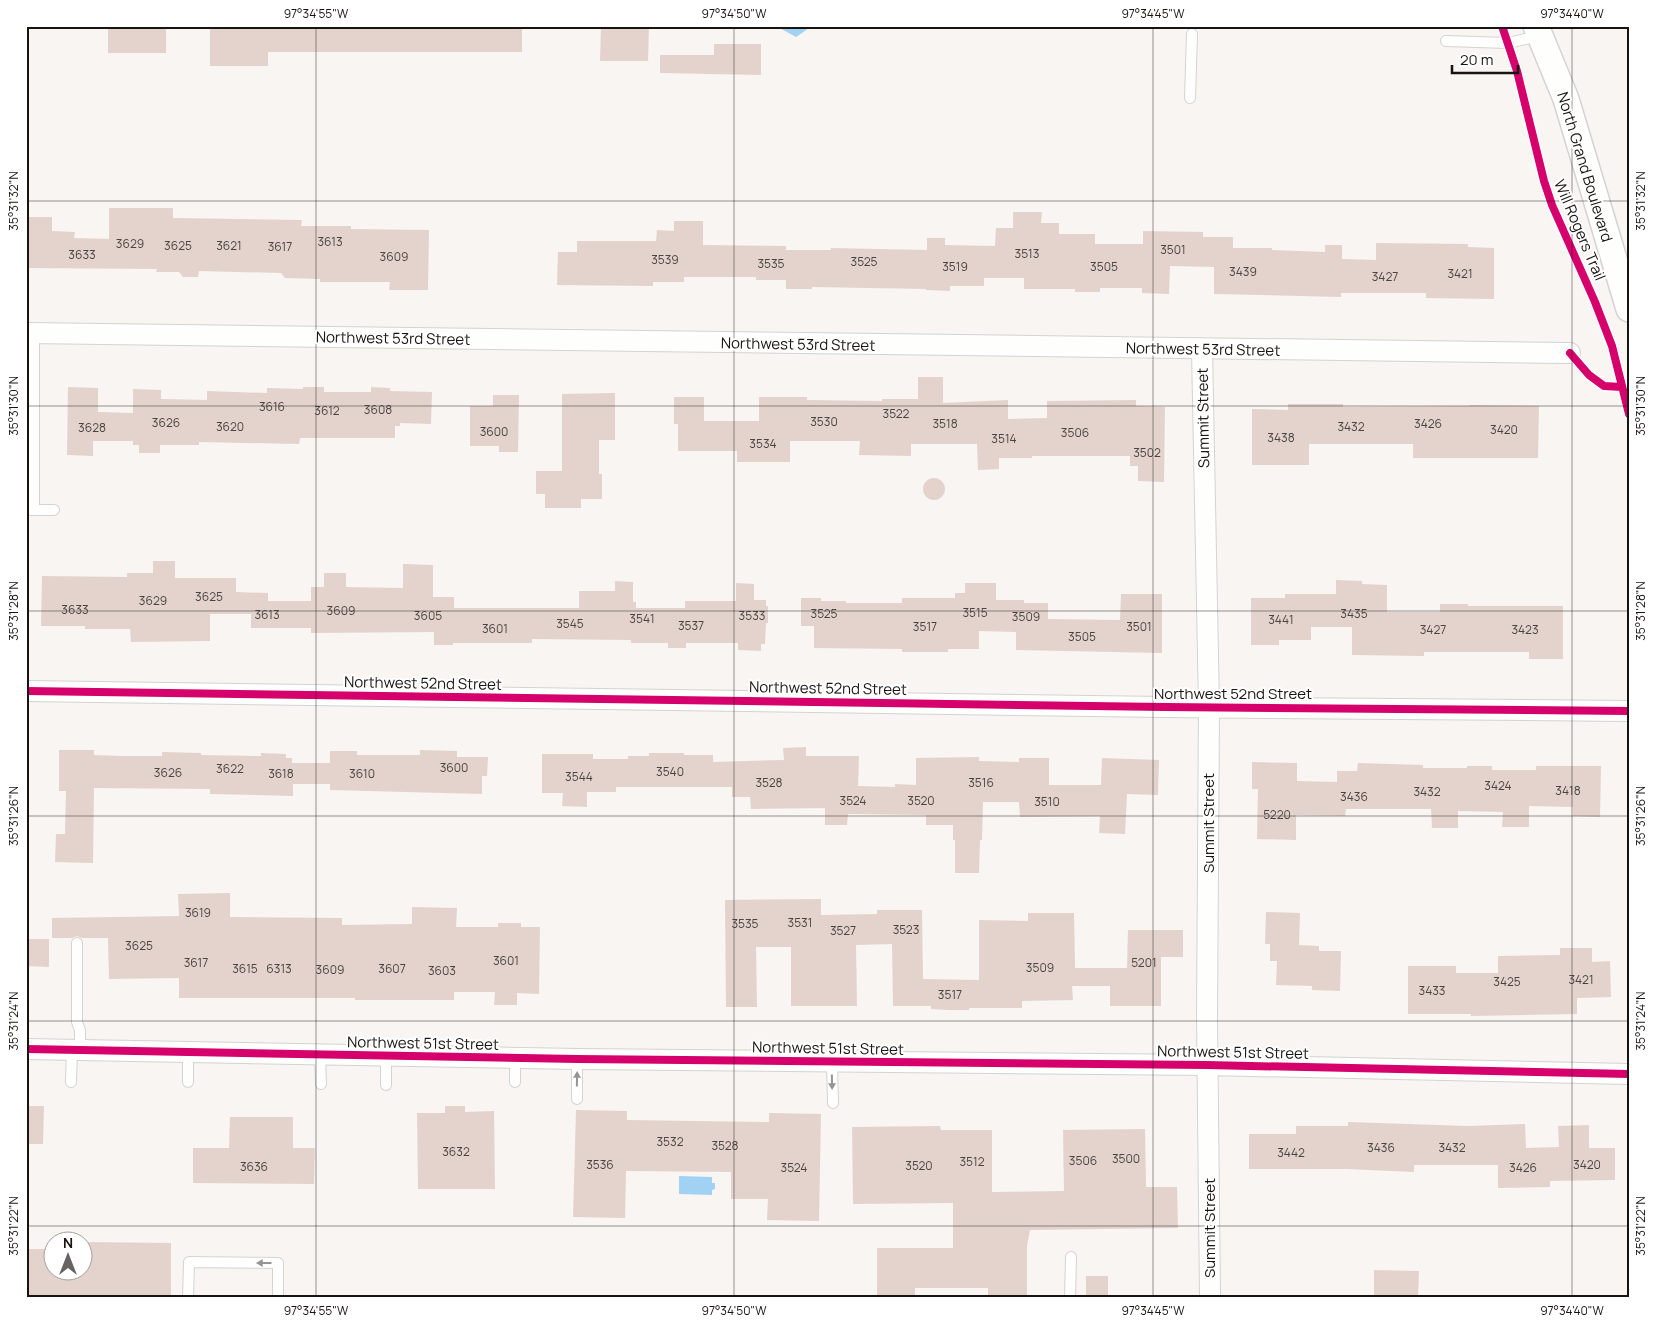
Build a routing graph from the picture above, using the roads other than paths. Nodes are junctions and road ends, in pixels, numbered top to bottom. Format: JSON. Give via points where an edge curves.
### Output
{"nodes":[{"id":1,"x":1538,"y":31,"type":"edge"},
{"id":2,"x":1192,"y":34,"type":"dead end"},
{"id":3,"x":1446,"y":41,"type":"dead end"},
{"id":4,"x":1190,"y":98,"type":"dead end"},
{"id":5,"x":1629,"y":309,"type":"edge"},
{"id":6,"x":30,"y":333,"type":"edge"},
{"id":7,"x":1202,"y":349,"type":"junction"},
{"id":8,"x":1570,"y":353,"type":"dead end"},
{"id":9,"x":30,"y":505,"type":"edge"},
{"id":10,"x":54,"y":510,"type":"dead end"},
{"id":11,"x":26,"y":691,"type":"edge"},
{"id":12,"x":1209,"y":707,"type":"junction"},
{"id":13,"x":1629,"y":711,"type":"edge"},
{"id":14,"x":76,"y":942,"type":"dead end"},
{"id":15,"x":26,"y":1049,"type":"edge"},
{"id":16,"x":76,"y":1050,"type":"junction"},
{"id":17,"x":188,"y":1052,"type":"junction"},
{"id":18,"x":320,"y":1054,"type":"junction"},
{"id":19,"x":386,"y":1056,"type":"junction"},
{"id":20,"x":515,"y":1058,"type":"junction"},
{"id":21,"x":577,"y":1059,"type":"junction"},
{"id":22,"x":832,"y":1062,"type":"junction"},
{"id":23,"x":1207,"y":1065,"type":"junction"},
{"id":24,"x":1629,"y":1074,"type":"edge"},
{"id":25,"x":71,"y":1082,"type":"dead end"},
{"id":26,"x":188,"y":1082,"type":"dead end"},
{"id":27,"x":515,"y":1082,"type":"dead end"},
{"id":28,"x":321,"y":1084,"type":"dead end"},
{"id":29,"x":386,"y":1085,"type":"dead end"},
{"id":30,"x":577,"y":1099,"type":"dead end"},
{"id":31,"x":832,"y":1103,"type":"dead end"},
{"id":32,"x":1071,"y":1257,"type":"dead end"},
{"id":33,"x":188,"y":1298,"type":"edge"},
{"id":34,"x":278,"y":1298,"type":"edge"},
{"id":35,"x":1070,"y":1298,"type":"edge"},
{"id":36,"x":1210,"y":1298,"type":"edge"}],
"edges":[{"from":1,"to":3,"type":"lane","via":[[1508,42]]},
{"from":1,"to":5,"type":"street","name":"North Grand Boulevard","via":[[1566,99]]},
{"from":2,"to":4,"type":"lane"},
{"from":6,"to":7,"type":"street","name":"Northwest 53rd Street"},
{"from":6,"to":9,"type":"lane"},
{"from":7,"to":8,"type":"street","name":"Northwest 53rd Street"},
{"from":7,"to":12,"type":"street","name":"Summit Street"},
{"from":9,"to":10,"type":"lane"},
{"from":11,"to":12,"type":"street","name":"Northwest 52nd Street"},
{"from":12,"to":13,"type":"street","name":"Northwest 52nd Street"},
{"from":12,"to":23,"type":"street","name":"Summit Street"},
{"from":14,"to":16,"type":"lane","via":[[76,1022],[80,1030]]},
{"from":15,"to":16,"type":"street","name":"Northwest 51st Street"},
{"from":16,"to":17,"type":"street","name":"Northwest 51st Street"},
{"from":16,"to":25,"type":"lane"},
{"from":17,"to":18,"type":"street","name":"Northwest 51st Street"},
{"from":17,"to":26,"type":"lane"},
{"from":18,"to":19,"type":"street","name":"Northwest 51st Street"},
{"from":18,"to":28,"type":"lane"},
{"from":19,"to":20,"type":"street","name":"Northwest 51st Street"},
{"from":19,"to":29,"type":"lane"},
{"from":20,"to":21,"type":"street","name":"Northwest 51st Street"},
{"from":20,"to":27,"type":"lane"},
{"from":21,"to":22,"type":"street","name":"Northwest 51st Street"},
{"from":30,"to":21,"type":"lane","one_way":true},
{"from":22,"to":23,"type":"street","name":"Northwest 51st Street"},
{"from":22,"to":31,"type":"lane","one_way":true},
{"from":23,"to":24,"type":"street","name":"Northwest 51st Street"},
{"from":23,"to":36,"type":"street","name":"Summit Street"},
{"from":32,"to":35,"type":"lane"},
{"from":34,"to":33,"type":"lane","one_way":true,"via":[[278,1263],[189,1262]]}]}
